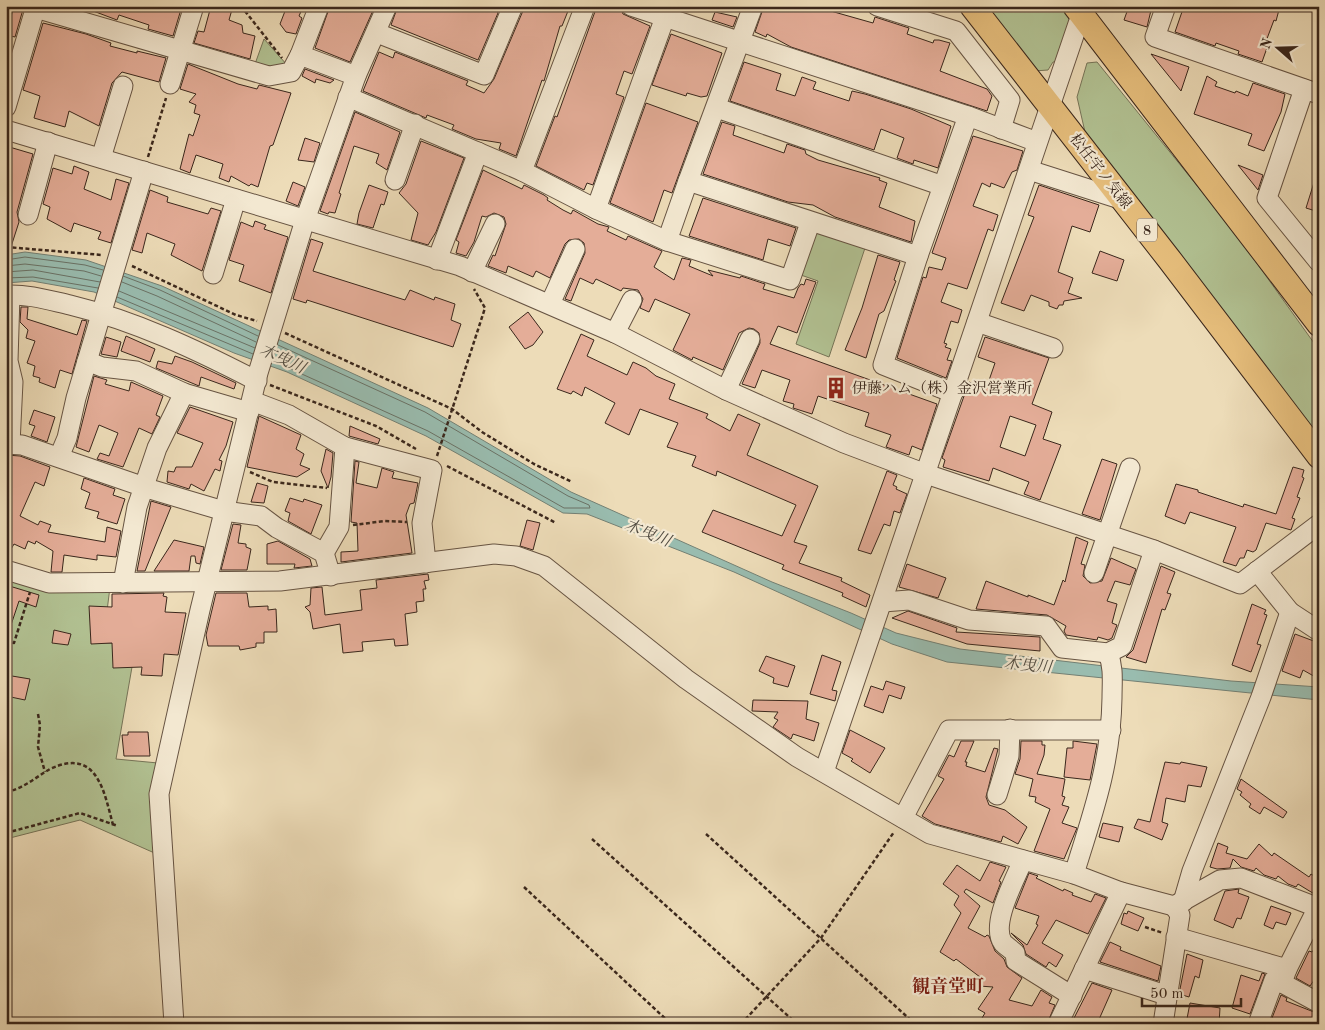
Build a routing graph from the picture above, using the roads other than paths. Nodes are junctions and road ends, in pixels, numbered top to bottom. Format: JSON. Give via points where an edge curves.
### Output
{"nodes":[{"id":1,"x":194,"y":6,"type":"edge"},
{"id":2,"x":319,"y":6,"type":"edge"},
{"id":3,"x":387,"y":6,"type":"edge"},
{"id":4,"x":507,"y":6,"type":"edge"},
{"id":5,"x":585,"y":6,"type":"edge"},
{"id":6,"x":631,"y":6,"type":"edge"},
{"id":7,"x":753,"y":6,"type":"edge"},
{"id":8,"x":877,"y":6,"type":"edge"},
{"id":9,"x":972,"y":6,"type":"edge"},
{"id":10,"x":1166,"y":6,"type":"edge"},
{"id":11,"x":36,"y":7,"type":"edge"},
{"id":12,"x":1080,"y":9,"type":"edge"},
{"id":13,"x":667,"y":12,"type":"edge"},
{"id":14,"x":377,"y":33,"type":"junction"},
{"id":15,"x":741,"y":43,"type":"junction"},
{"id":16,"x":181,"y":50,"type":"junction"},
{"id":17,"x":296,"y":62,"type":"junction"},
{"id":18,"x":356,"y":76,"type":"junction"},
{"id":19,"x":170,"y":84,"type":"road end"},
{"id":20,"x":123,"y":86,"type":"dead end"},
{"id":21,"x":1311,"y":92,"type":"edge"},
{"id":22,"x":348,"y":97,"type":"junction"},
{"id":23,"x":6,"y":107,"type":"edge"},
{"id":24,"x":1051,"y":107,"type":"junction"},
{"id":25,"x":717,"y":108,"type":"junction"},
{"id":26,"x":968,"y":116,"type":"junction"},
{"id":27,"x":415,"y":124,"type":"junction"},
{"id":28,"x":1001,"y":128,"type":"junction"},
{"id":29,"x":6,"y":130,"type":"edge"},
{"id":30,"x":48,"y":142,"type":"junction"},
{"id":31,"x":1038,"y":142,"type":"junction"},
{"id":32,"x":478,"y":152,"type":"junction"},
{"id":33,"x":101,"y":158,"type":"junction"},
{"id":34,"x":1029,"y":170,"type":"junction"},
{"id":35,"x":144,"y":171,"type":"junction"},
{"id":36,"x":522,"y":171,"type":"junction"},
{"id":37,"x":395,"y":180,"type":"dead end"},
{"id":38,"x":688,"y":181,"type":"junction"},
{"id":39,"x":943,"y":186,"type":"junction"},
{"id":40,"x":236,"y":199,"type":"junction"},
{"id":41,"x":1123,"y":200,"type":"junction"},
{"id":42,"x":596,"y":209,"type":"junction"},
{"id":43,"x":28,"y":215,"type":"dead end"},
{"id":44,"x":305,"y":220,"type":"junction"},
{"id":45,"x":810,"y":223,"type":"junction"},
{"id":46,"x":495,"y":224,"type":"dead end"},
{"id":47,"x":667,"y":241,"type":"junction"},
{"id":48,"x":576,"y":249,"type":"dead end"},
{"id":49,"x":918,"y":256,"type":"junction"},
{"id":50,"x":437,"y":260,"type":"junction"},
{"id":51,"x":1319,"y":262,"type":"edge"},
{"id":52,"x":466,"y":269,"type":"junction"},
{"id":53,"x":213,"y":274,"type":"dead end"},
{"id":54,"x":8,"y":295,"type":"edge"},
{"id":55,"x":632,"y":300,"type":"dead end"},
{"id":56,"x":550,"y":304,"type":"junction"},
{"id":57,"x":102,"y":313,"type":"junction"},
{"id":58,"x":977,"y":322,"type":"junction"},
{"id":59,"x":1319,"y":324,"type":"edge"},
{"id":60,"x":616,"y":333,"type":"junction"},
{"id":61,"x":750,"y":339,"type":"dead end"},
{"id":62,"x":1053,"y":348,"type":"dead end"},
{"id":63,"x":87,"y":361,"type":"junction"},
{"id":64,"x":258,"y":377,"type":"junction"},
{"id":65,"x":726,"y":390,"type":"junction"},
{"id":66,"x":184,"y":393,"type":"junction"},
{"id":67,"x":953,"y":393,"type":"junction"},
{"id":68,"x":250,"y":406,"type":"junction"},
{"id":69,"x":8,"y":444,"type":"edge"},
{"id":70,"x":345,"y":447,"type":"junction"},
{"id":71,"x":1319,"y":456,"type":"edge"},
{"id":72,"x":59,"y":457,"type":"junction"},
{"id":73,"x":1130,"y":468,"type":"dead end"},
{"id":74,"x":926,"y":474,"type":"junction"},
{"id":75,"x":143,"y":487,"type":"junction"},
{"id":76,"x":224,"y":511,"type":"junction"},
{"id":77,"x":1319,"y":524,"type":"edge"},
{"id":78,"x":1108,"y":535,"type":"junction"},
{"id":79,"x":1154,"y":550,"type":"junction"},
{"id":80,"x":324,"y":554,"type":"junction"},
{"id":81,"x":426,"y":563,"type":"junction"},
{"id":82,"x":6,"y":570,"type":"edge"},
{"id":83,"x":1257,"y":571,"type":"junction"},
{"id":84,"x":1094,"y":573,"type":"dead end"},
{"id":85,"x":331,"y":576,"type":"junction"},
{"id":86,"x":206,"y":582,"type":"junction"},
{"id":87,"x":123,"y":583,"type":"junction"},
{"id":88,"x":883,"y":602,"type":"junction"},
{"id":89,"x":1290,"y":612,"type":"junction"},
{"id":90,"x":1319,"y":631,"type":"edge"},
{"id":91,"x":1111,"y":666,"type":"junction"},
{"id":92,"x":1010,"y":729,"type":"junction"},
{"id":93,"x":1111,"y":730,"type":"junction"},
{"id":94,"x":824,"y":772,"type":"junction"},
{"id":95,"x":997,"y":795,"type":"dead end"},
{"id":96,"x":903,"y":818,"type":"junction"},
{"id":97,"x":1023,"y":860,"type":"junction"},
{"id":98,"x":1074,"y":874,"type":"junction"},
{"id":99,"x":1121,"y":892,"type":"junction"},
{"id":100,"x":1179,"y":904,"type":"junction"},
{"id":101,"x":1318,"y":907,"type":"edge"},
{"id":102,"x":1176,"y":937,"type":"junction"},
{"id":103,"x":1084,"y":969,"type":"junction"},
{"id":104,"x":1284,"y":976,"type":"junction"},
{"id":105,"x":1166,"y":995,"type":"junction"},
{"id":106,"x":1072,"y":996,"type":"junction"},
{"id":107,"x":1319,"y":1003,"type":"edge"},
{"id":108,"x":174,"y":1024,"type":"edge"},
{"id":109,"x":1058,"y":1024,"type":"edge"},
{"id":110,"x":1163,"y":1024,"type":"edge"},
{"id":111,"x":1258,"y":1024,"type":"edge"}],
"edges":[{"from":1,"to":16,"type":"street"},
{"from":2,"to":17,"type":"street"},
{"from":3,"to":14,"type":"street"},
{"from":4,"to":14,"type":"street","via":[[512,8],[484,75]]},
{"from":5,"to":36,"type":"street"},
{"from":6,"to":13,"type":"street"},
{"from":7,"to":15,"type":"street"},
{"from":8,"to":28,"type":"street","via":[[956,31],[1010,100]]},
{"from":9,"to":24,"type":"main road","name":"松任宇ノ気線","number":"8"},
{"from":10,"to":21,"type":"street","via":[[1155,37]]},
{"from":11,"to":16,"type":"street"},
{"from":11,"to":23,"type":"street"},
{"from":12,"to":24,"type":"street"},
{"from":12,"to":59,"type":"main road"},
{"from":13,"to":15,"type":"street"},
{"from":13,"to":42,"type":"street"},
{"from":14,"to":18,"type":"street"},
{"from":15,"to":25,"type":"street"},
{"from":15,"to":26,"type":"street"},
{"from":16,"to":17,"type":"street","via":[[269,76],[291,72]]},
{"from":16,"to":19,"type":"street"},
{"from":17,"to":18,"type":"street"},
{"from":18,"to":22,"type":"street"},
{"from":20,"to":33,"type":"street"},
{"from":21,"to":51,"type":"street","via":[[1267,198]]},
{"from":22,"to":27,"type":"street"},
{"from":22,"to":44,"type":"street"},
{"from":24,"to":31,"type":"street"},
{"from":24,"to":41,"type":"main road","name":"松任宇ノ気線","number":"8"},
{"from":25,"to":38,"type":"street"},
{"from":25,"to":39,"type":"street"},
{"from":26,"to":28,"type":"street"},
{"from":26,"to":39,"type":"street"},
{"from":27,"to":32,"type":"street"},
{"from":27,"to":37,"type":"street"},
{"from":28,"to":31,"type":"street"},
{"from":29,"to":30,"type":"street"},
{"from":30,"to":33,"type":"street"},
{"from":30,"to":43,"type":"street"},
{"from":31,"to":34,"type":"street"},
{"from":32,"to":36,"type":"street"},
{"from":32,"to":50,"type":"street"},
{"from":33,"to":35,"type":"street"},
{"from":34,"to":41,"type":"street"},
{"from":34,"to":58,"type":"street"},
{"from":35,"to":40,"type":"street"},
{"from":35,"to":57,"type":"street"},
{"from":36,"to":42,"type":"street"},
{"from":38,"to":45,"type":"street"},
{"from":38,"to":47,"type":"street"},
{"from":39,"to":49,"type":"street"},
{"from":40,"to":44,"type":"street"},
{"from":40,"to":53,"type":"street"},
{"from":41,"to":71,"type":"main road","name":"松任宇ノ気線","number":"8"},
{"from":42,"to":47,"type":"street"},
{"from":44,"to":50,"type":"street"},
{"from":44,"to":64,"type":"street"},
{"from":45,"to":47,"type":"street","via":[[790,280]]},
{"from":45,"to":49,"type":"street"},
{"from":46,"to":52,"type":"street"},
{"from":48,"to":56,"type":"street"},
{"from":49,"to":67,"type":"street","via":[[883,365]]},
{"from":50,"to":52,"type":"street"},
{"from":52,"to":56,"type":"street"},
{"from":54,"to":57,"type":"street","via":[[26,294]]},
{"from":54,"to":69,"type":"street","via":[[8,361],[13,382]]},
{"from":55,"to":60,"type":"street"},
{"from":56,"to":60,"type":"street"},
{"from":57,"to":63,"type":"street"},
{"from":57,"to":64,"type":"street"},
{"from":58,"to":62,"type":"street"},
{"from":58,"to":67,"type":"street"},
{"from":60,"to":65,"type":"street"},
{"from":61,"to":65,"type":"street"},
{"from":63,"to":66,"type":"street","via":[[102,367],[136,371]]},
{"from":63,"to":72,"type":"street","via":[[68,438]]},
{"from":64,"to":68,"type":"street"},
{"from":65,"to":74,"type":"street","via":[[844,443]]},
{"from":66,"to":68,"type":"street"},
{"from":66,"to":75,"type":"street","via":[[157,448]]},
{"from":67,"to":74,"type":"street"},
{"from":68,"to":70,"type":"street","via":[[289,415]]},
{"from":68,"to":76,"type":"street"},
{"from":69,"to":72,"type":"street"},
{"from":70,"to":80,"type":"street","via":[[339,526]]},
{"from":70,"to":81,"type":"street","via":[[432,470],[422,523]]},
{"from":72,"to":75,"type":"street"},
{"from":73,"to":78,"type":"street"},
{"from":74,"to":78,"type":"street"},
{"from":74,"to":88,"type":"street"},
{"from":75,"to":76,"type":"street"},
{"from":75,"to":87,"type":"street"},
{"from":76,"to":80,"type":"street","via":[[261,516]]},
{"from":76,"to":86,"type":"street"},
{"from":77,"to":83,"type":"street"},
{"from":78,"to":79,"type":"street"},
{"from":78,"to":84,"type":"street"},
{"from":79,"to":83,"type":"street","via":[[1240,584]]},
{"from":79,"to":91,"type":"street","via":[[1122,646]]},
{"from":80,"to":85,"type":"street"},
{"from":81,"to":85,"type":"street"},
{"from":81,"to":94,"type":"street","via":[[494,554],[516,556],[544,566],[686,679],[797,757]]},
{"from":82,"to":87,"type":"street","via":[[49,583]]},
{"from":83,"to":89,"type":"street"},
{"from":85,"to":86,"type":"street","via":[[280,581]]},
{"from":86,"to":87,"type":"street"},
{"from":86,"to":108,"type":"street","via":[[159,794]]},
{"from":88,"to":91,"type":"street","via":[[909,600],[969,620],[1046,626],[1062,648]]},
{"from":88,"to":94,"type":"street"},
{"from":89,"to":90,"type":"street"},
{"from":89,"to":100,"type":"street","via":[[1261,697]]},
{"from":91,"to":93,"type":"street"},
{"from":92,"to":93,"type":"street"},
{"from":92,"to":95,"type":"street","via":[[1009,756]]},
{"from":92,"to":96,"type":"street","via":[[949,730]]},
{"from":93,"to":98,"type":"street","via":[[1100,793]]},
{"from":94,"to":96,"type":"street"},
{"from":96,"to":97,"type":"street","via":[[930,834]]},
{"from":97,"to":98,"type":"street"},
{"from":97,"to":106,"type":"street","via":[[1000,919],[1003,942],[1016,953],[1016,961]]},
{"from":98,"to":99,"type":"street"},
{"from":99,"to":100,"type":"street"},
{"from":99,"to":103,"type":"street"},
{"from":100,"to":101,"type":"street","via":[[1220,880],[1241,878]]},
{"from":100,"to":102,"type":"street"},
{"from":101,"to":104,"type":"street"},
{"from":102,"to":104,"type":"street"},
{"from":102,"to":105,"type":"street"},
{"from":103,"to":105,"type":"street"},
{"from":103,"to":106,"type":"street"},
{"from":104,"to":107,"type":"street"},
{"from":104,"to":111,"type":"street","via":[[1274,980]]},
{"from":105,"to":110,"type":"street"},
{"from":106,"to":109,"type":"street"}]}
